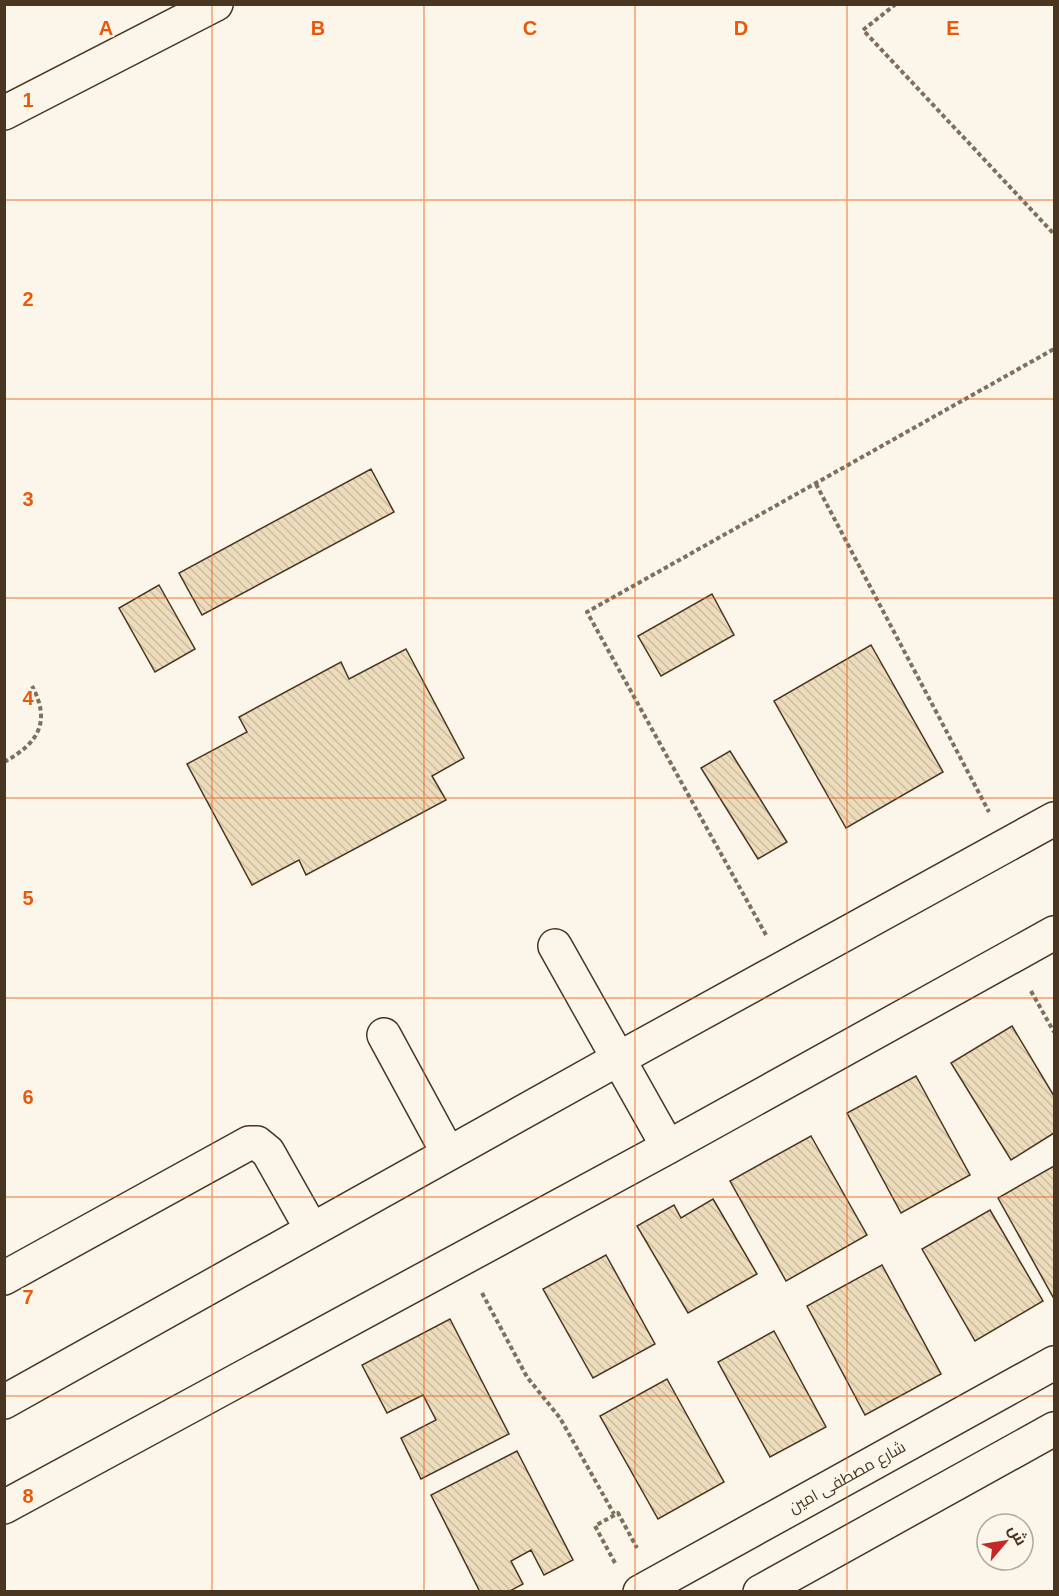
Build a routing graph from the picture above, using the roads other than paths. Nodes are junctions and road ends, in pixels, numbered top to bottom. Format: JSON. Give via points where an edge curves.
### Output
{"nodes":[{"id":1,"x":216,"y":4,"type":"edge"},
{"id":2,"x":4,"y":113,"type":"edge"},
{"id":3,"x":1054,"y":819,"type":"edge"},
{"id":4,"x":1054,"y":933,"type":"edge"},
{"id":5,"x":555,"y":946,"type":"dead end"},
{"id":6,"x":384,"y":1035,"type":"dead end"},
{"id":7,"x":618,"y":1059,"type":"junction"},
{"id":8,"x":668,"y":1147,"type":"junction"},
{"id":9,"x":448,"y":1153,"type":"junction"},
{"id":10,"x":312,"y":1230,"type":"junction"},
{"id":11,"x":4,"y":1278,"type":"edge"},
{"id":12,"x":1054,"y":1363,"type":"edge"},
{"id":13,"x":5,"y":1401,"type":"edge"},
{"id":14,"x":1054,"y":1429,"type":"edge"},
{"id":15,"x":4,"y":1508,"type":"edge"},
{"id":16,"x":648,"y":1587,"type":"edge"},
{"id":17,"x":760,"y":1592,"type":"edge"}],
"edges":[{"from":1,"to":2,"type":"street"},
{"from":3,"to":7,"type":"street"},
{"from":4,"to":8,"type":"street"},
{"from":5,"to":7,"type":"street"},
{"from":6,"to":9,"type":"street"},
{"from":7,"to":8,"type":"street"},
{"from":7,"to":9,"type":"street"},
{"from":8,"to":15,"type":"street"},
{"from":9,"to":10,"type":"street"},
{"from":10,"to":11,"type":"street","via":[[268,1152],[257,1143],[249,1143]]},
{"from":10,"to":13,"type":"street"},
{"from":12,"to":16,"type":"street","name":"شارع مصطفى امين"},
{"from":14,"to":17,"type":"street"}]}
